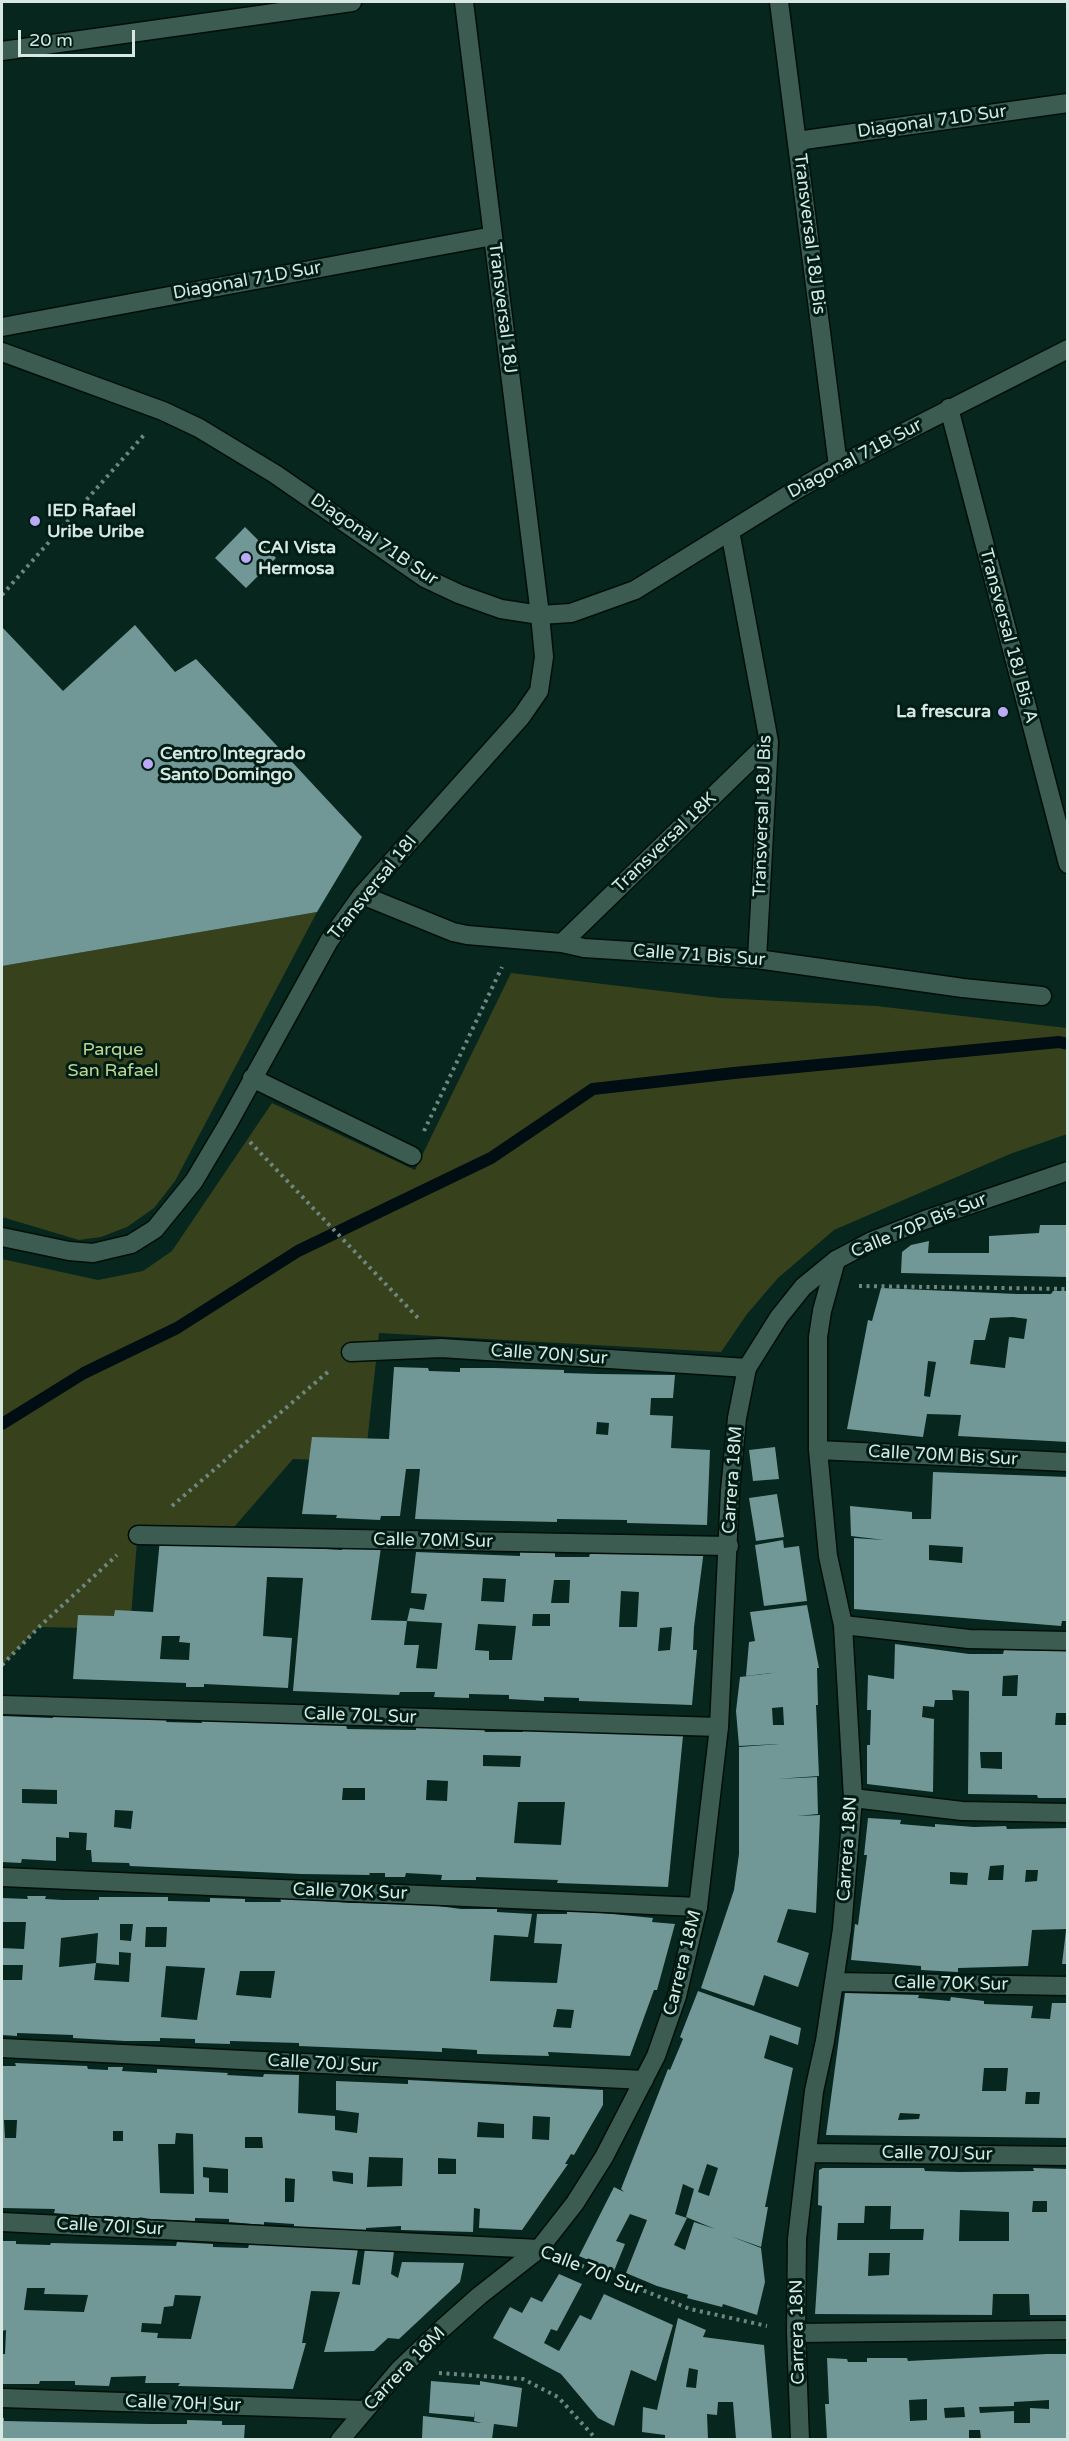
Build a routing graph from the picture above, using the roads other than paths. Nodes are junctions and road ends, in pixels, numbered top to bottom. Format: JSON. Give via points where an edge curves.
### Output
{"nodes":[{"id":1,"x":352,"y":2,"type":"edge"},
{"id":2,"x":464,"y":2,"type":"edge"},
{"id":3,"x":779,"y":2,"type":"edge"},
{"id":4,"x":2,"y":51,"type":"edge"},
{"id":5,"x":1068,"y":103,"type":"edge"},
{"id":6,"x":797,"y":141,"type":"junction"},
{"id":7,"x":493,"y":236,"type":"junction"},
{"id":8,"x":2,"y":327,"type":"edge"},
{"id":9,"x":1068,"y":349,"type":"edge"},
{"id":10,"x":2,"y":352,"type":"edge"},
{"id":11,"x":949,"y":408,"type":"junction"},
{"id":12,"x":838,"y":466,"type":"junction"},
{"id":13,"x":730,"y":531,"type":"junction"},
{"id":14,"x":540,"y":615,"type":"junction"},
{"id":15,"x":769,"y":742,"type":"junction"},
{"id":16,"x":1068,"y":864,"type":"edge"},
{"id":17,"x":362,"y":896,"type":"junction"},
{"id":18,"x":562,"y":943,"type":"junction"},
{"id":19,"x":757,"y":959,"type":"junction"},
{"id":20,"x":1042,"y":996,"type":"dead end"},
{"id":21,"x":252,"y":1078,"type":"junction"},
{"id":22,"x":412,"y":1156,"type":"road end"},
{"id":23,"x":1068,"y":1171,"type":"edge"},
{"id":24,"x":2,"y":1237,"type":"edge"},
{"id":25,"x":836,"y":1260,"type":"junction"},
{"id":26,"x":351,"y":1352,"type":"dead end"},
{"id":27,"x":747,"y":1368,"type":"junction"},
{"id":28,"x":818,"y":1450,"type":"junction"},
{"id":29,"x":1068,"y":1462,"type":"edge"},
{"id":30,"x":138,"y":1535,"type":"dead end"},
{"id":31,"x":729,"y":1546,"type":"junction"},
{"id":32,"x":843,"y":1625,"type":"junction"},
{"id":33,"x":1068,"y":1641,"type":"edge"},
{"id":34,"x":2,"y":1705,"type":"edge"},
{"id":35,"x":719,"y":1726,"type":"junction"},
{"id":36,"x":854,"y":1798,"type":"junction"},
{"id":37,"x":1068,"y":1813,"type":"edge"},
{"id":38,"x":2,"y":1877,"type":"edge"},
{"id":39,"x":698,"y":1907,"type":"junction"},
{"id":40,"x":834,"y":1982,"type":"junction"},
{"id":41,"x":1068,"y":1986,"type":"edge"},
{"id":42,"x":2,"y":2048,"type":"edge"},
{"id":43,"x":644,"y":2080,"type":"junction"},
{"id":44,"x":807,"y":2153,"type":"junction"},
{"id":45,"x":1068,"y":2156,"type":"edge"},
{"id":46,"x":2,"y":2222,"type":"edge"},
{"id":47,"x":539,"y":2249,"type":"junction"},
{"id":48,"x":1068,"y":2330,"type":"edge"},
{"id":49,"x":796,"y":2333,"type":"junction"},
{"id":50,"x":2,"y":2397,"type":"edge"},
{"id":51,"x":364,"y":2410,"type":"junction"},
{"id":52,"x":340,"y":2439,"type":"edge"},
{"id":53,"x":800,"y":2439,"type":"edge"}],
"edges":[{"from":1,"to":4,"type":"street"},
{"from":2,"to":7,"type":"street","name":"Transversal 18J"},
{"from":3,"to":6,"type":"street","name":"Transversal 18J Bis"},
{"from":5,"to":6,"type":"street","name":"Diagonal 71D Sur"},
{"from":6,"to":12,"type":"street","name":"Transversal 18J Bis"},
{"from":7,"to":8,"type":"street","name":"Diagonal 71D Sur"},
{"from":7,"to":14,"type":"street","name":"Transversal 18J"},
{"from":9,"to":11,"type":"street","name":"Diagonal 71B Sur"},
{"from":10,"to":14,"type":"street","name":"Diagonal 71B Sur","via":[[163,411],[256,461],[425,578],[501,609]]},
{"from":11,"to":12,"type":"street","name":"Diagonal 71B Sur"},
{"from":11,"to":16,"type":"street","name":"Transversal 18J Bis A"},
{"from":12,"to":13,"type":"street","name":"Diagonal 71B Sur"},
{"from":13,"to":14,"type":"street","name":"Diagonal 71B Sur","via":[[635,590],[571,613]]},
{"from":13,"to":15,"type":"street","name":"Transversal 18J Bis"},
{"from":14,"to":17,"type":"street","name":"Transversal 18I","via":[[544,657],[539,691],[521,717]]},
{"from":15,"to":18,"type":"street","name":"Transversal 18K"},
{"from":15,"to":19,"type":"street","name":"Transversal 18J Bis"},
{"from":17,"to":18,"type":"street","name":"Calle 71 Bis Sur","via":[[453,932]]},
{"from":17,"to":21,"type":"street","name":"Transversal 18I","via":[[329,942]]},
{"from":18,"to":19,"type":"street","name":"Calle 71 Bis Sur","via":[[584,948]]},
{"from":19,"to":20,"type":"street","name":"Calle 71 Bis Sur"},
{"from":21,"to":22,"type":"street"},
{"from":21,"to":24,"type":"street","name":"Transversal 18I","via":[[194,1180],[155,1228],[131,1244],[93,1253]]},
{"from":23,"to":25,"type":"street","name":"Calle 70P Bis Sur","via":[[925,1220]]},
{"from":25,"to":27,"type":"street","name":"Calle 70P Bis Sur","via":[[803,1287]]},
{"from":25,"to":28,"type":"street","name":"Carrera 18N","via":[[818,1337]]},
{"from":26,"to":27,"type":"street","name":"Calle 70N Sur","via":[[441,1348]]},
{"from":27,"to":31,"type":"street","name":"Carrera 18M","via":[[737,1418]]},
{"from":28,"to":29,"type":"street","name":"Calle 70M Bis Sur"},
{"from":28,"to":32,"type":"street","name":"Carrera 18N","via":[[828,1556]]},
{"from":30,"to":31,"type":"street","name":"Calle 70M Sur"},
{"from":31,"to":35,"type":"street","name":"Carrera 18M"},
{"from":32,"to":33,"type":"street","via":[[969,1639]]},
{"from":32,"to":36,"type":"street","name":"Carrera 18N"},
{"from":34,"to":35,"type":"street","name":"Calle 70L Sur"},
{"from":35,"to":39,"type":"street","name":"Carrera 18M"},
{"from":36,"to":37,"type":"street","via":[[962,1811]]},
{"from":36,"to":40,"type":"street","name":"Carrera 18N"},
{"from":38,"to":39,"type":"street","name":"Calle 70K Sur"},
{"from":39,"to":43,"type":"street","name":"Carrera 18M","via":[[677,1996]]},
{"from":40,"to":41,"type":"street","name":"Calle 70K Sur"},
{"from":40,"to":44,"type":"street","name":"Carrera 18N"},
{"from":42,"to":43,"type":"street","name":"Calle 70J Sur"},
{"from":43,"to":47,"type":"street","name":"Carrera 18M","via":[[604,2157]]},
{"from":44,"to":45,"type":"street","name":"Calle 70J Sur"},
{"from":44,"to":49,"type":"street","name":"Carrera 18N","via":[[797,2239]]},
{"from":46,"to":47,"type":"street","name":"Calle 70I Sur"},
{"from":47,"to":51,"type":"street","name":"Carrera 18M","via":[[479,2296],[399,2370]]},
{"from":48,"to":49,"type":"street"},
{"from":49,"to":53,"type":"street","name":"Carrera 18N"},
{"from":50,"to":51,"type":"street","name":"Calle 70H Sur"},
{"from":51,"to":52,"type":"street","name":"Carrera 18M"}]}
